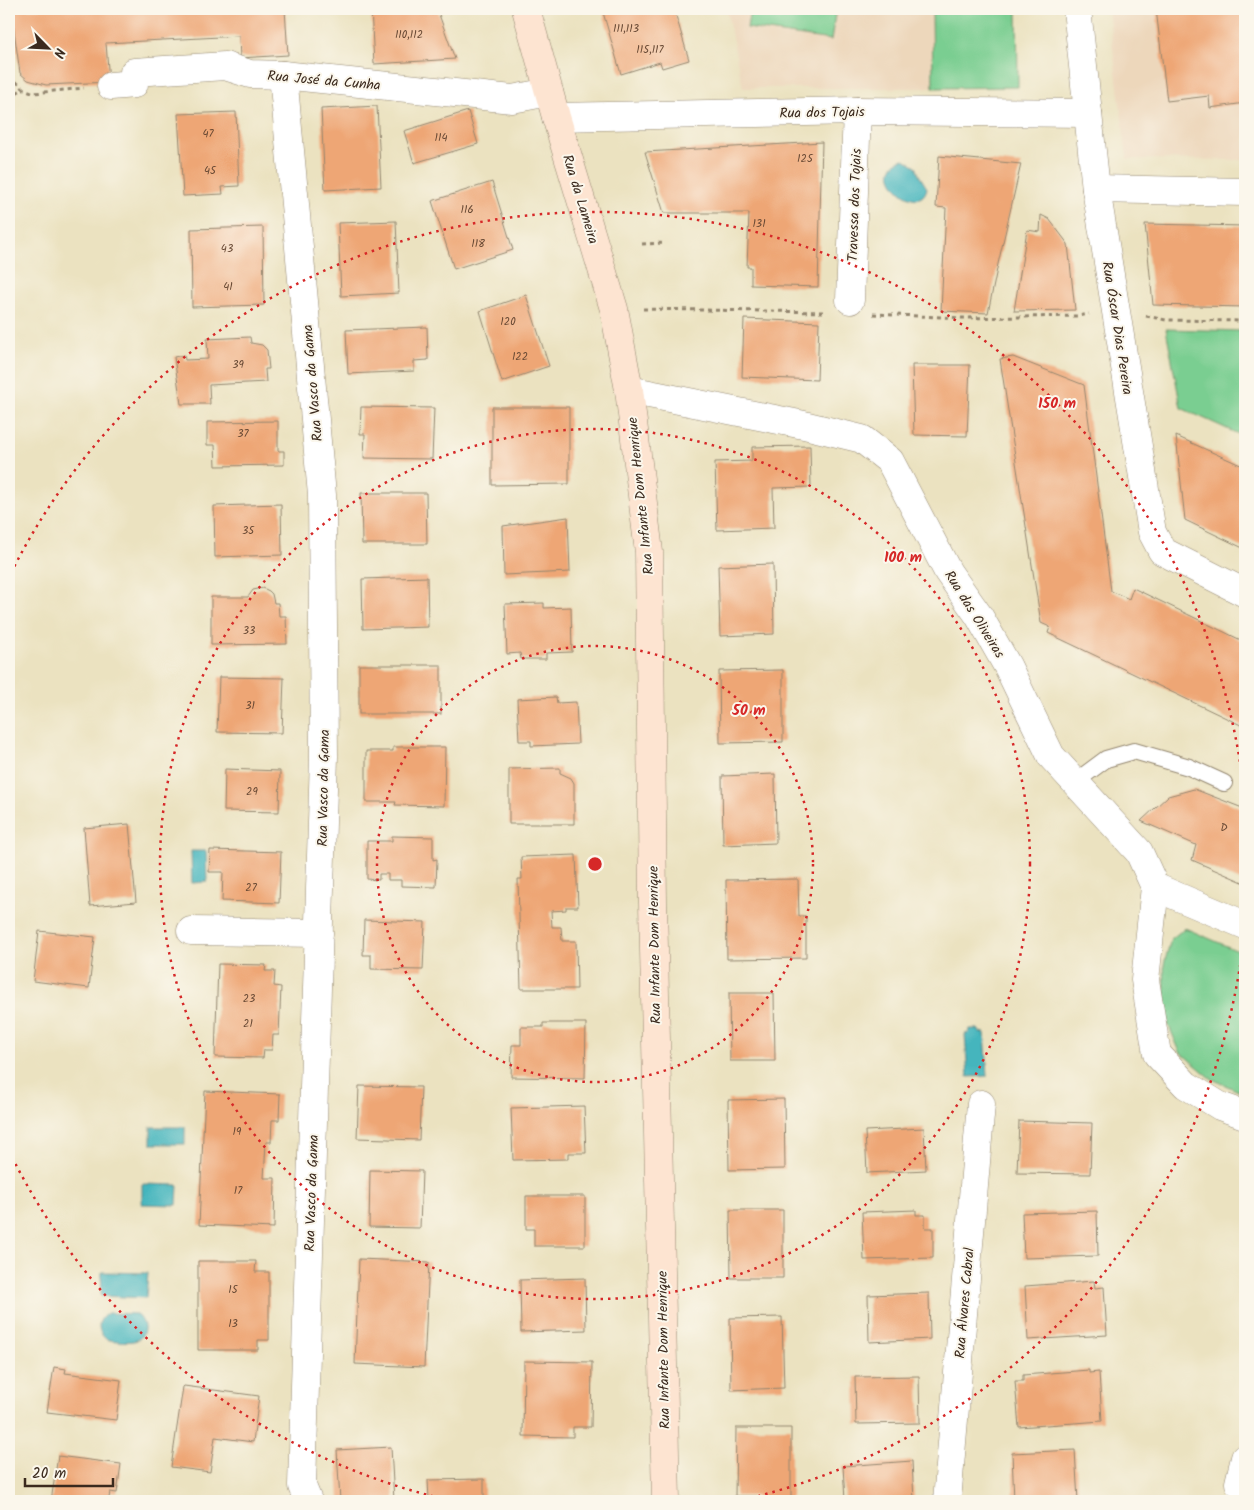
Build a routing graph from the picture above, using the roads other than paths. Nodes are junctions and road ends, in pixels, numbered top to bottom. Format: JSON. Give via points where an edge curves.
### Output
{"nodes":[{"id":1,"x":526,"y":9,"type":"edge"},
{"id":2,"x":1077,"y":9,"type":"edge"},
{"id":3,"x":283,"y":75,"type":"junction"},
{"id":4,"x":111,"y":86,"type":"road end"},
{"id":5,"x":553,"y":104,"type":"junction"},
{"id":6,"x":857,"y":111,"type":"junction"},
{"id":7,"x":1088,"y":113,"type":"junction"},
{"id":8,"x":1096,"y":189,"type":"junction"},
{"id":9,"x":1245,"y":192,"type":"edge"},
{"id":10,"x":850,"y":300,"type":"dead end"},
{"id":11,"x":629,"y":390,"type":"junction"},
{"id":12,"x":1245,"y":593,"type":"edge"},
{"id":13,"x":1074,"y":782,"type":"junction"},
{"id":14,"x":1224,"y":783,"type":"dead end"},
{"id":15,"x":1155,"y":887,"type":"junction"},
{"id":16,"x":1245,"y":925,"type":"edge"},
{"id":17,"x":191,"y":931,"type":"dead end"},
{"id":18,"x":319,"y":933,"type":"junction"},
{"id":19,"x":982,"y":1104,"type":"dead end"},
{"id":20,"x":1245,"y":1115,"type":"edge"},
{"id":21,"x":308,"y":1501,"type":"edge"},
{"id":22,"x":666,"y":1501,"type":"edge"},
{"id":23,"x":947,"y":1501,"type":"edge"}],
"edges":[{"from":1,"to":5,"type":"main road","name":"Rua da Lameira"},
{"from":2,"to":7,"type":"street","name":"Rua Óscar Dias Pereira"},
{"from":3,"to":4,"type":"street","name":"Rua José da Cunha","via":[[250,74],[225,66],[134,72],[134,84]]},
{"from":3,"to":5,"type":"street","name":"Rua José da Cunha"},
{"from":3,"to":18,"type":"street","name":"Rua Vasco da Gama","via":[[322,495],[324,756]]},
{"from":5,"to":6,"type":"street","name":"Rua dos Tojais"},
{"from":5,"to":11,"type":"main road","name":"Rua da Lameira","via":[[614,309]]},
{"from":6,"to":7,"type":"street","name":"Rua dos Tojais"},
{"from":6,"to":10,"type":"street","name":"Travessa dos Tojais"},
{"from":7,"to":8,"type":"street","name":"Rua Óscar Dias Pereira"},
{"from":8,"to":9,"type":"street"},
{"from":8,"to":12,"type":"street","name":"Rua Óscar Dias Pereira","via":[[1152,532],[1162,551]]},
{"from":11,"to":13,"type":"street","name":"Rua das Oliveiras","via":[[862,439],[890,461],[948,572],[979,616],[1008,667],[1051,756]]},
{"from":11,"to":22,"type":"main road","name":"Rua Infante Dom Henrique","via":[[649,552]]},
{"from":13,"to":14,"type":"lane","via":[[1106,760],[1134,751],[1188,767]]},
{"from":13,"to":15,"type":"street","name":"Rua das Oliveiras","via":[[1139,852]]},
{"from":15,"to":16,"type":"street"},
{"from":15,"to":20,"type":"street","via":[[1145,980],[1157,1054],[1186,1085],[1220,1106]]},
{"from":17,"to":18,"type":"street"},
{"from":18,"to":21,"type":"street","name":"Rua Vasco da Gama","via":[[302,1486]]},
{"from":19,"to":23,"type":"street","name":"Rua Álvares Cabral"}]}
